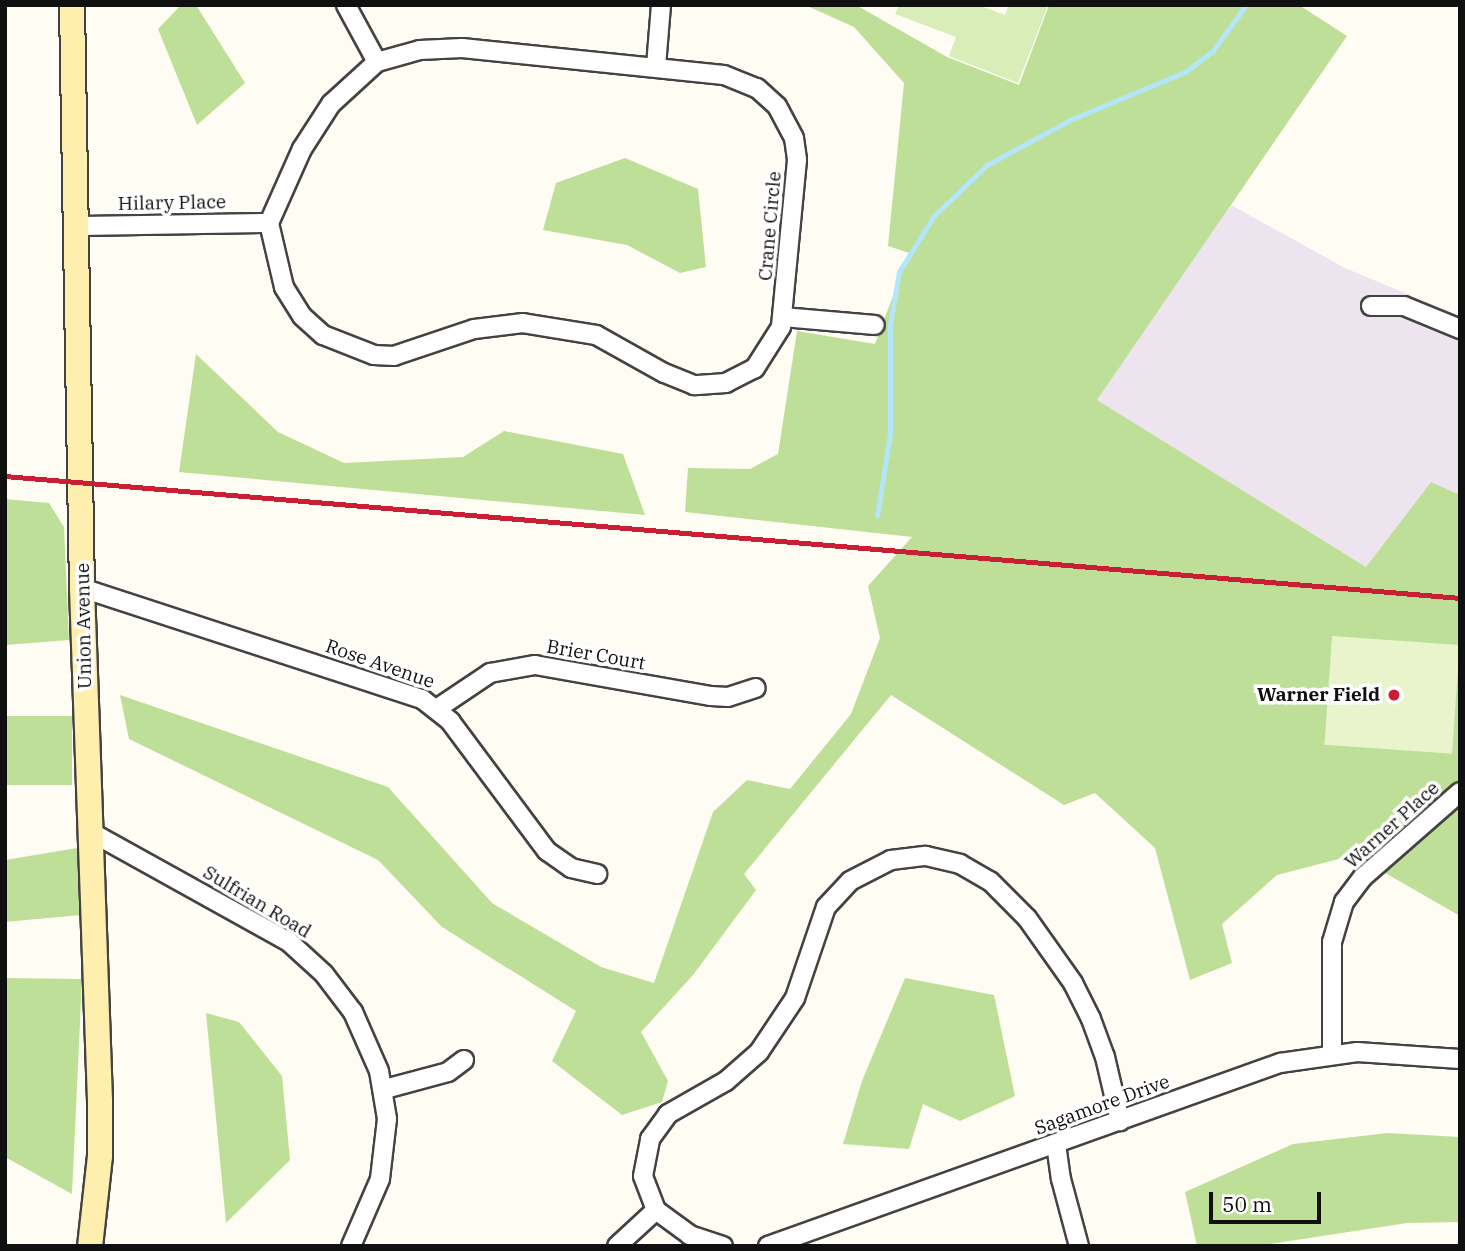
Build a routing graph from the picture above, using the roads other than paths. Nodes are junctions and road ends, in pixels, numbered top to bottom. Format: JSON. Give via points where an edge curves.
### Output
{"nodes":[{"id":1,"x":72,"y":5,"type":"edge"},
{"id":2,"x":346,"y":5,"type":"edge"},
{"id":3,"x":660,"y":5,"type":"edge"},
{"id":4,"x":377,"y":62,"type":"junction"},
{"id":5,"x":656,"y":66,"type":"junction"},
{"id":6,"x":269,"y":223,"type":"junction"},
{"id":7,"x":76,"y":226,"type":"junction"},
{"id":8,"x":1371,"y":306,"type":"dead end"},
{"id":9,"x":783,"y":317,"type":"junction"},
{"id":10,"x":875,"y":325,"type":"dead end"},
{"id":11,"x":1460,"y":329,"type":"edge"},
{"id":12,"x":82,"y":588,"type":"junction"},
{"id":13,"x":756,"y":688,"type":"dead end"},
{"id":14,"x":439,"y":708,"type":"junction"},
{"id":15,"x":1460,"y":792,"type":"edge"},
{"id":16,"x":89,"y":831,"type":"junction"},
{"id":17,"x":597,"y":873,"type":"dead end"},
{"id":18,"x":1332,"y":1053,"type":"junction"},
{"id":19,"x":1460,"y":1059,"type":"edge"},
{"id":20,"x":464,"y":1060,"type":"dead end"},
{"id":21,"x":385,"y":1089,"type":"junction"},
{"id":22,"x":1119,"y":1121,"type":"junction"},
{"id":23,"x":1056,"y":1144,"type":"junction"},
{"id":24,"x":656,"y":1210,"type":"junction"},
{"id":25,"x":90,"y":1246,"type":"edge"},
{"id":26,"x":351,"y":1246,"type":"edge"},
{"id":27,"x":617,"y":1246,"type":"edge"},
{"id":28,"x":723,"y":1246,"type":"edge"},
{"id":29,"x":768,"y":1246,"type":"edge"},
{"id":30,"x":1079,"y":1246,"type":"edge"}],
"edges":[{"from":1,"to":7,"type":"main road","name":"Union Avenue"},
{"from":2,"to":4,"type":"street"},
{"from":3,"to":5,"type":"street"},
{"from":4,"to":5,"type":"street","name":"Crane Circle","via":[[420,50],[461,48]]},
{"from":4,"to":6,"type":"street","name":"Crane Circle","via":[[331,104],[302,149]]},
{"from":5,"to":9,"type":"street","name":"Crane Circle","via":[[741,79],[765,93],[787,121],[797,160]]},
{"from":6,"to":7,"type":"street","name":"Hilary Place"},
{"from":6,"to":9,"type":"street","name":"Crane Circle","via":[[284,288],[302,316],[323,335],[374,355],[414,352],[497,325],[545,324],[596,335],[678,381],[710,386],[742,377],[755,368],[775,342]]},
{"from":7,"to":12,"type":"main road","name":"Union Avenue"},
{"from":8,"to":11,"type":"street","via":[[1404,306]]},
{"from":9,"to":10,"type":"street"},
{"from":12,"to":14,"type":"street","name":"Rose Avenue"},
{"from":12,"to":16,"type":"main road","name":"Union Avenue"},
{"from":13,"to":14,"type":"street","name":"Brier Court","via":[[728,697],[711,696],[535,665],[490,673]]},
{"from":14,"to":17,"type":"street","name":"Rose Avenue","via":[[547,851],[571,869]]},
{"from":15,"to":18,"type":"street","name":"Warner Place","via":[[1363,877],[1344,902],[1332,942]]},
{"from":16,"to":21,"type":"street","name":"Sulfrian Road","via":[[267,929],[307,957],[352,1012]]},
{"from":16,"to":25,"type":"main road","name":"Union Avenue","via":[[100,1101],[98,1181]]},
{"from":18,"to":19,"type":"street","name":"Sagamore Drive"},
{"from":18,"to":22,"type":"street","name":"Sagamore Drive","via":[[1280,1063]]},
{"from":20,"to":21,"type":"street","via":[[448,1072]]},
{"from":21,"to":26,"type":"street","name":"Sulfrian Road","via":[[386,1150],[380,1179]]},
{"from":22,"to":23,"type":"street","name":"Sagamore Drive"},
{"from":22,"to":24,"type":"street","via":[[1091,1019],[1066,972],[1027,918],[971,868],[938,858],[903,857],[850,881],[826,907],[795,998],[759,1052],[726,1081],[680,1105],[657,1125],[643,1168]]},
{"from":23,"to":29,"type":"street","name":"Sagamore Drive"},
{"from":23,"to":30,"type":"street","via":[[1060,1179]]},
{"from":24,"to":27,"type":"street"},
{"from":24,"to":28,"type":"street","via":[[690,1235]]}]}
